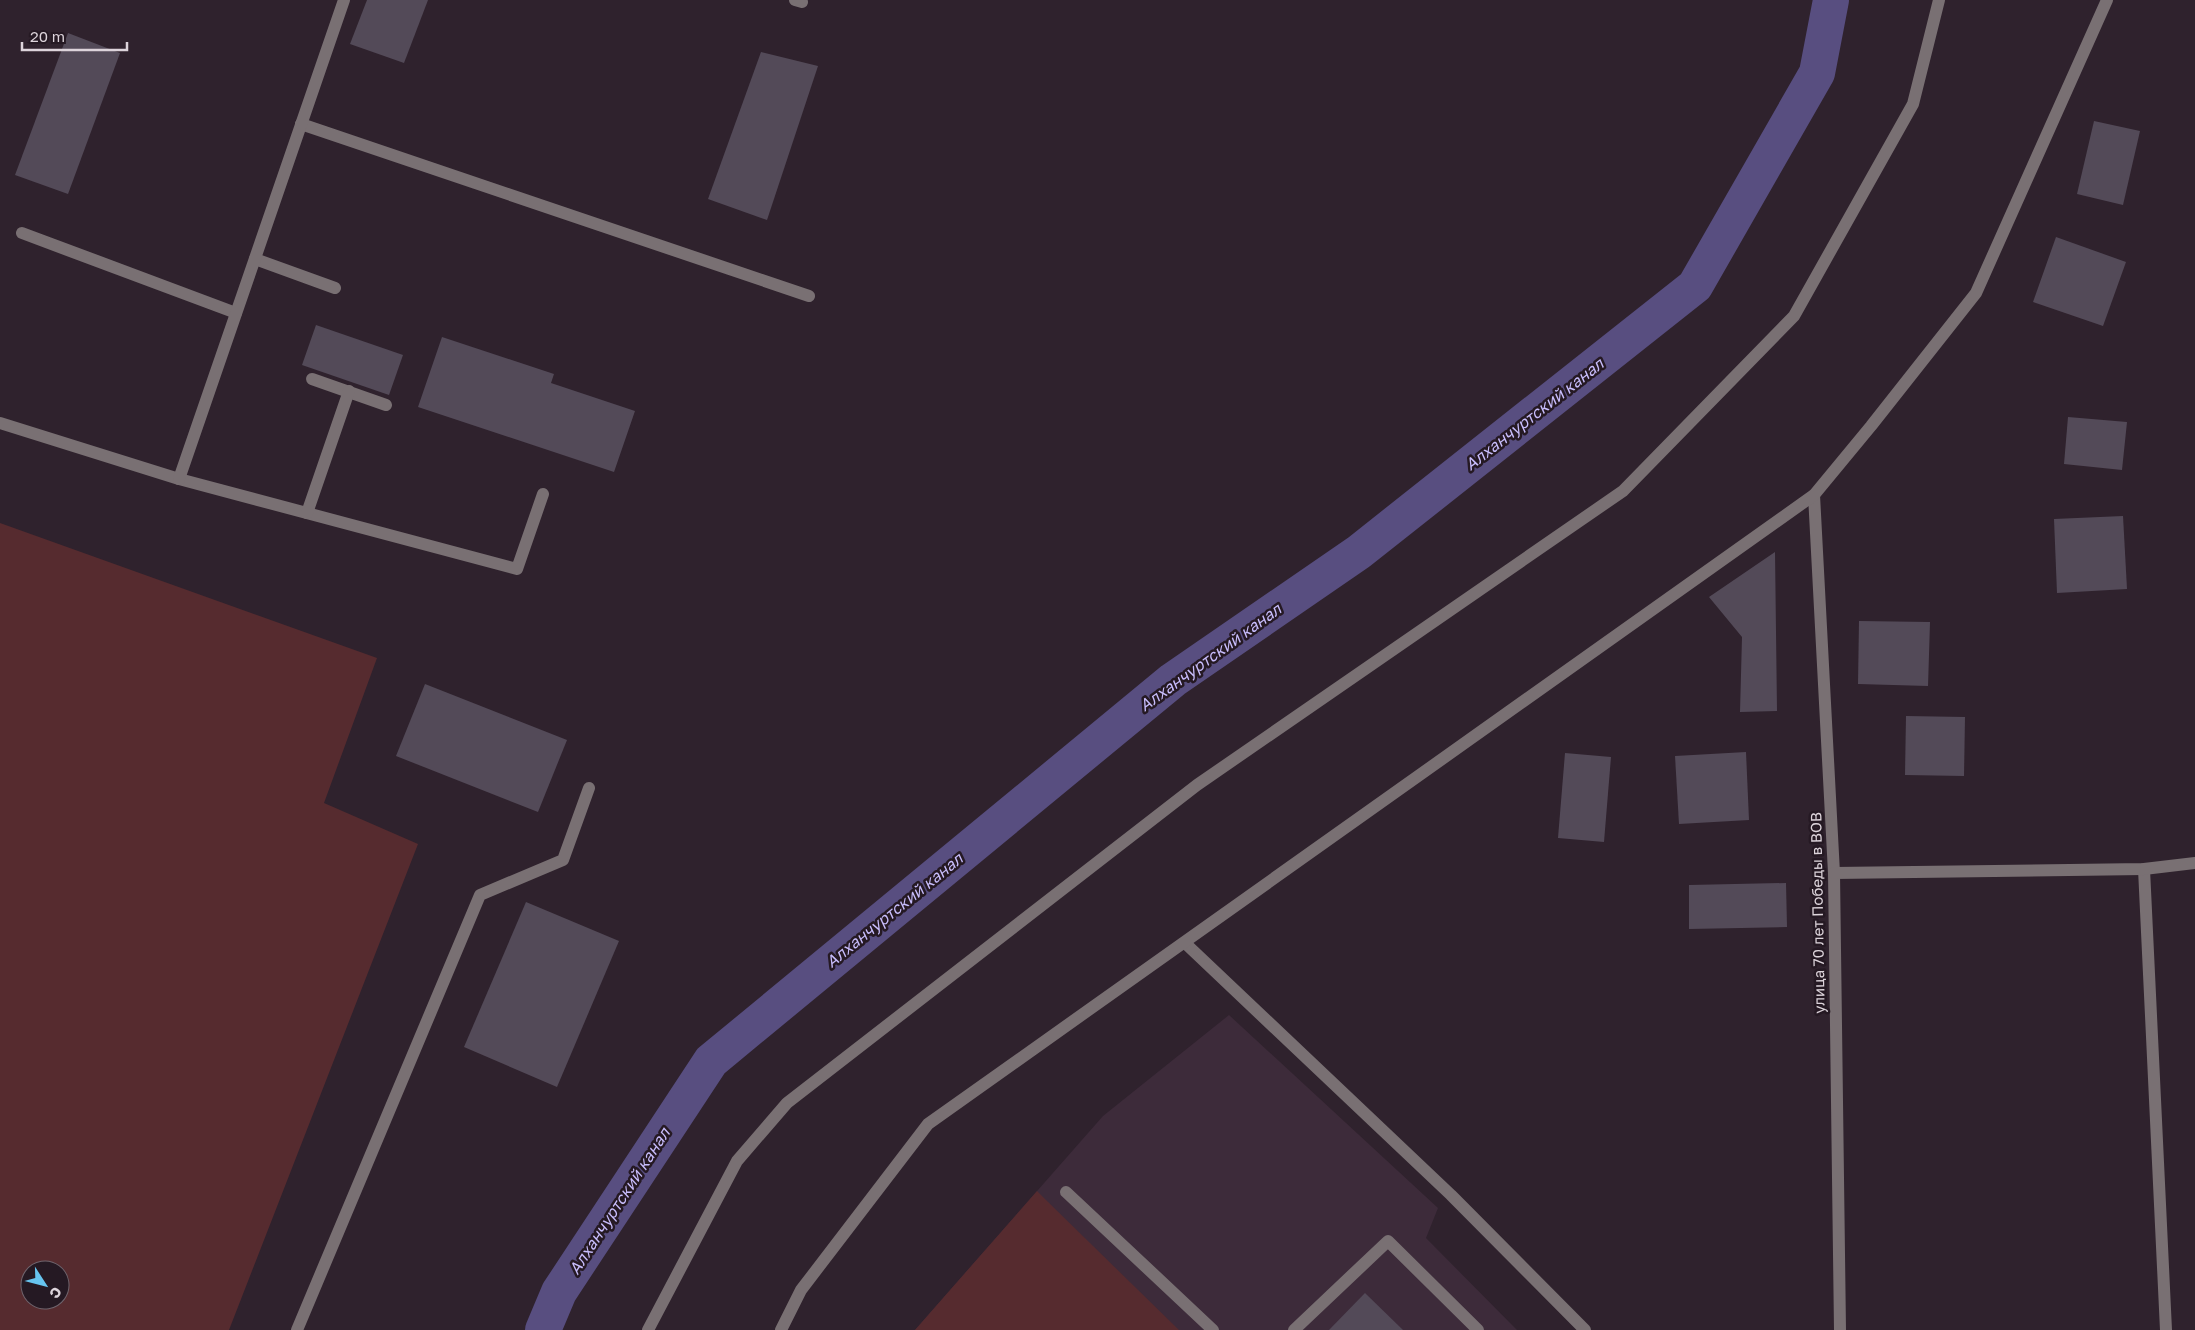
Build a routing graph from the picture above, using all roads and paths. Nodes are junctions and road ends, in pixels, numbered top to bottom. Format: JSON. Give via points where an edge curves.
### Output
{"nodes":[{"id":1,"x":344,"y":0,"type":"edge"},
{"id":2,"x":1939,"y":0,"type":"edge"},
{"id":3,"x":2107,"y":0,"type":"edge"},
{"id":4,"x":301,"y":124,"type":"junction"},
{"id":5,"x":22,"y":234,"type":"dead end"},
{"id":6,"x":255,"y":259,"type":"junction"},
{"id":7,"x":335,"y":288,"type":"dead end"},
{"id":8,"x":809,"y":296,"type":"dead end"},
{"id":9,"x":236,"y":313,"type":"junction"},
{"id":10,"x":312,"y":378,"type":"dead end"},
{"id":11,"x":349,"y":392,"type":"junction"},
{"id":12,"x":386,"y":405,"type":"dead end"},
{"id":13,"x":0,"y":423,"type":"edge"},
{"id":14,"x":179,"y":478,"type":"junction"},
{"id":15,"x":543,"y":494,"type":"dead end"},
{"id":16,"x":1814,"y":495,"type":"junction"},
{"id":17,"x":307,"y":513,"type":"junction"},
{"id":18,"x":589,"y":788,"type":"dead end"},
{"id":19,"x":2195,"y":863,"type":"edge"},
{"id":20,"x":2144,"y":869,"type":"junction"},
{"id":21,"x":1834,"y":873,"type":"junction"},
{"id":22,"x":1185,"y":943,"type":"junction"},
{"id":23,"x":1066,"y":1192,"type":"dead end"},
{"id":24,"x":297,"y":1330,"type":"edge"},
{"id":25,"x":648,"y":1330,"type":"edge"},
{"id":26,"x":781,"y":1330,"type":"edge"},
{"id":27,"x":1213,"y":1330,"type":"edge"},
{"id":28,"x":1294,"y":1330,"type":"edge"},
{"id":29,"x":1478,"y":1330,"type":"edge"},
{"id":30,"x":1585,"y":1330,"type":"edge"},
{"id":31,"x":1840,"y":1330,"type":"edge"},
{"id":32,"x":2166,"y":1330,"type":"edge"}],
"edges":[{"from":1,"to":4,"type":"street"},
{"from":2,"to":25,"type":"street","via":[[1913,104],[1794,316],[1623,491],[1197,785],[787,1103],[737,1161]]},
{"from":3,"to":16,"type":"street","via":[[1976,292]]},
{"from":4,"to":6,"type":"street"},
{"from":4,"to":8,"type":"street"},
{"from":5,"to":9,"type":"street"},
{"from":6,"to":7,"type":"street"},
{"from":6,"to":9,"type":"street"},
{"from":9,"to":14,"type":"street"},
{"from":10,"to":11,"type":"street"},
{"from":11,"to":12,"type":"street"},
{"from":11,"to":17,"type":"street"},
{"from":13,"to":14,"type":"street"},
{"from":14,"to":17,"type":"street"},
{"from":15,"to":17,"type":"street","via":[[517,569]]},
{"from":16,"to":21,"type":"street","name":"улица 70 лет Победы в ВОВ"},
{"from":16,"to":22,"type":"street"},
{"from":18,"to":24,"type":"street","via":[[563,860],[480,895]]},
{"from":19,"to":20,"type":"street"},
{"from":20,"to":21,"type":"street"},
{"from":20,"to":32,"type":"street"},
{"from":21,"to":31,"type":"street","name":"улица 70 лет Победы в ВОВ"},
{"from":22,"to":26,"type":"street","via":[[928,1124],[802,1290]]},
{"from":22,"to":30,"type":"street","via":[[1451,1195]]},
{"from":23,"to":27,"type":"street"},
{"from":28,"to":29,"type":"street","via":[[1388,1241]]}]}
